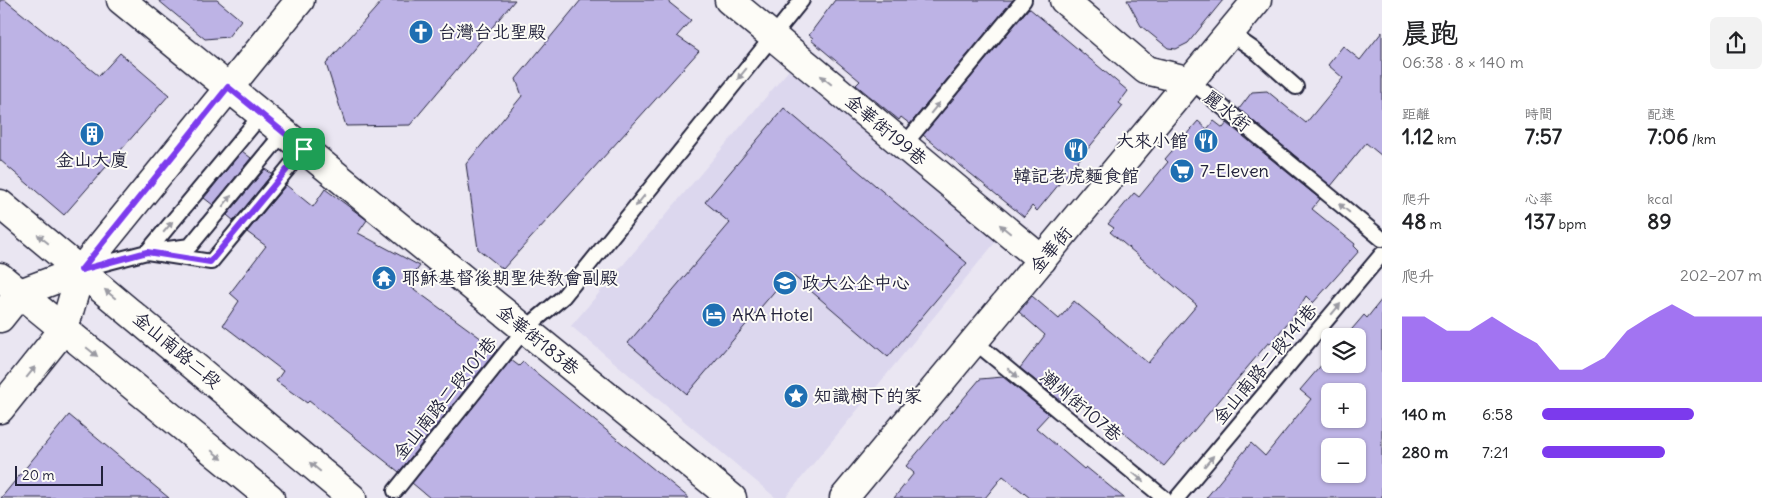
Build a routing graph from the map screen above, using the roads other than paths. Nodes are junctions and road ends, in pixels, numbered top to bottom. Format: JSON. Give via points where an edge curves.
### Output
{"nodes":[{"id":1,"x":121,"y":0,"type":"edge"},
{"id":2,"x":300,"y":0,"type":"edge"},
{"id":3,"x":729,"y":0,"type":"edge"},
{"id":4,"x":802,"y":0,"type":"edge"},
{"id":5,"x":1024,"y":0,"type":"edge"},
{"id":6,"x":1064,"y":0,"type":"edge"},
{"id":7,"x":1257,"y":0,"type":"edge"},
{"id":8,"x":1230,"y":33,"type":"junction"},
{"id":9,"x":772,"y":36,"type":"junction"},
{"id":10,"x":1191,"y":81,"type":"junction"},
{"id":11,"x":228,"y":87,"type":"junction"},
{"id":12,"x":1296,"y":87,"type":"dead end"},
{"id":13,"x":262,"y":114,"type":"junction"},
{"id":14,"x":284,"y":132,"type":"junction"},
{"id":15,"x":904,"y":145,"type":"junction"},
{"id":16,"x":304,"y":149,"type":"junction"},
{"id":17,"x":0,"y":204,"type":"edge"},
{"id":18,"x":1382,"y":238,"type":"edge"},
{"id":19,"x":147,"y":252,"type":"junction"},
{"id":20,"x":1382,"y":254,"type":"edge"},
{"id":21,"x":1042,"y":260,"type":"junction"},
{"id":22,"x":81,"y":270,"type":"junction"},
{"id":23,"x":10,"y":285,"type":"edge"},
{"id":24,"x":0,"y":318,"type":"edge"},
{"id":25,"x":525,"y":329,"type":"junction"},
{"id":26,"x":64,"y":330,"type":"junction"},
{"id":27,"x":975,"y":342,"type":"junction"},
{"id":28,"x":0,"y":410,"type":"edge"},
{"id":29,"x":395,"y":491,"type":"dead end"},
{"id":30,"x":270,"y":498,"type":"edge"},
{"id":31,"x":352,"y":498,"type":"edge"},
{"id":32,"x":732,"y":498,"type":"edge"},
{"id":33,"x":844,"y":498,"type":"edge"},
{"id":34,"x":1164,"y":498,"type":"edge"},
{"id":35,"x":1178,"y":498,"type":"edge"}],
"edges":[{"from":1,"to":11,"type":"street","name":"金華街183巷"},
{"from":2,"to":11,"type":"street"},
{"from":3,"to":9,"type":"street","name":"金華街199巷"},
{"from":4,"to":9,"type":"lane","name":"金山南路二段101巷"},
{"from":15,"to":5,"type":"lane","one_way":true},
{"from":6,"to":10,"type":"street","name":"麗水街","via":[[1146,70]]},
{"from":7,"to":8,"type":"street","name":"金華街"},
{"from":8,"to":10,"type":"street","name":"金華街"},
{"from":8,"to":12,"type":"lane"},
{"from":15,"to":9,"type":"street","name":"金華街199巷","one_way":true},
{"from":9,"to":25,"type":"lane","name":"金山南路二段101巷","one_way":true,"via":[[563,296]]},
{"from":18,"to":10,"type":"lane","name":"麗水街","one_way":true},
{"from":10,"to":21,"type":"street","name":"金華街"},
{"from":11,"to":13,"type":"street","name":"金華街183巷"},
{"from":11,"to":22,"type":"street"},
{"from":13,"to":14,"type":"street","name":"金華街183巷"},
{"from":19,"to":13,"type":"lane","one_way":true},
{"from":14,"to":16,"type":"street","name":"金華街183巷"},
{"from":19,"to":14,"type":"lane","one_way":true,"via":[[190,246]]},
{"from":21,"to":15,"type":"street","name":"金華街199巷","one_way":true},
{"from":16,"to":19,"type":"lane","via":[[210,262]]},
{"from":16,"to":25,"type":"street","name":"金華街183巷"},
{"from":22,"to":17,"type":"street","name":"金山南路二段","one_way":true},
{"from":19,"to":22,"type":"lane"},
{"from":35,"to":20,"type":"lane","name":"金山南路二段141巷","one_way":true},
{"from":21,"to":27,"type":"street","name":"金華街"},
{"from":22,"to":23,"type":"street"},
{"from":22,"to":26,"type":"street"},
{"from":31,"to":22,"type":"street","name":"金山南路二段","one_way":true},
{"from":23,"to":24,"type":"street"},
{"from":23,"to":26,"type":"street"},
{"from":25,"to":29,"type":"lane","name":"金山南路二段101巷"},
{"from":25,"to":32,"type":"street","name":"金華街183巷"},
{"from":28,"to":26,"type":"street","one_way":true},
{"from":26,"to":30,"type":"street","one_way":true},
{"from":27,"to":33,"type":"street","name":"金華街"},
{"from":27,"to":34,"type":"lane","name":"潮州街107巷","one_way":true}]}
